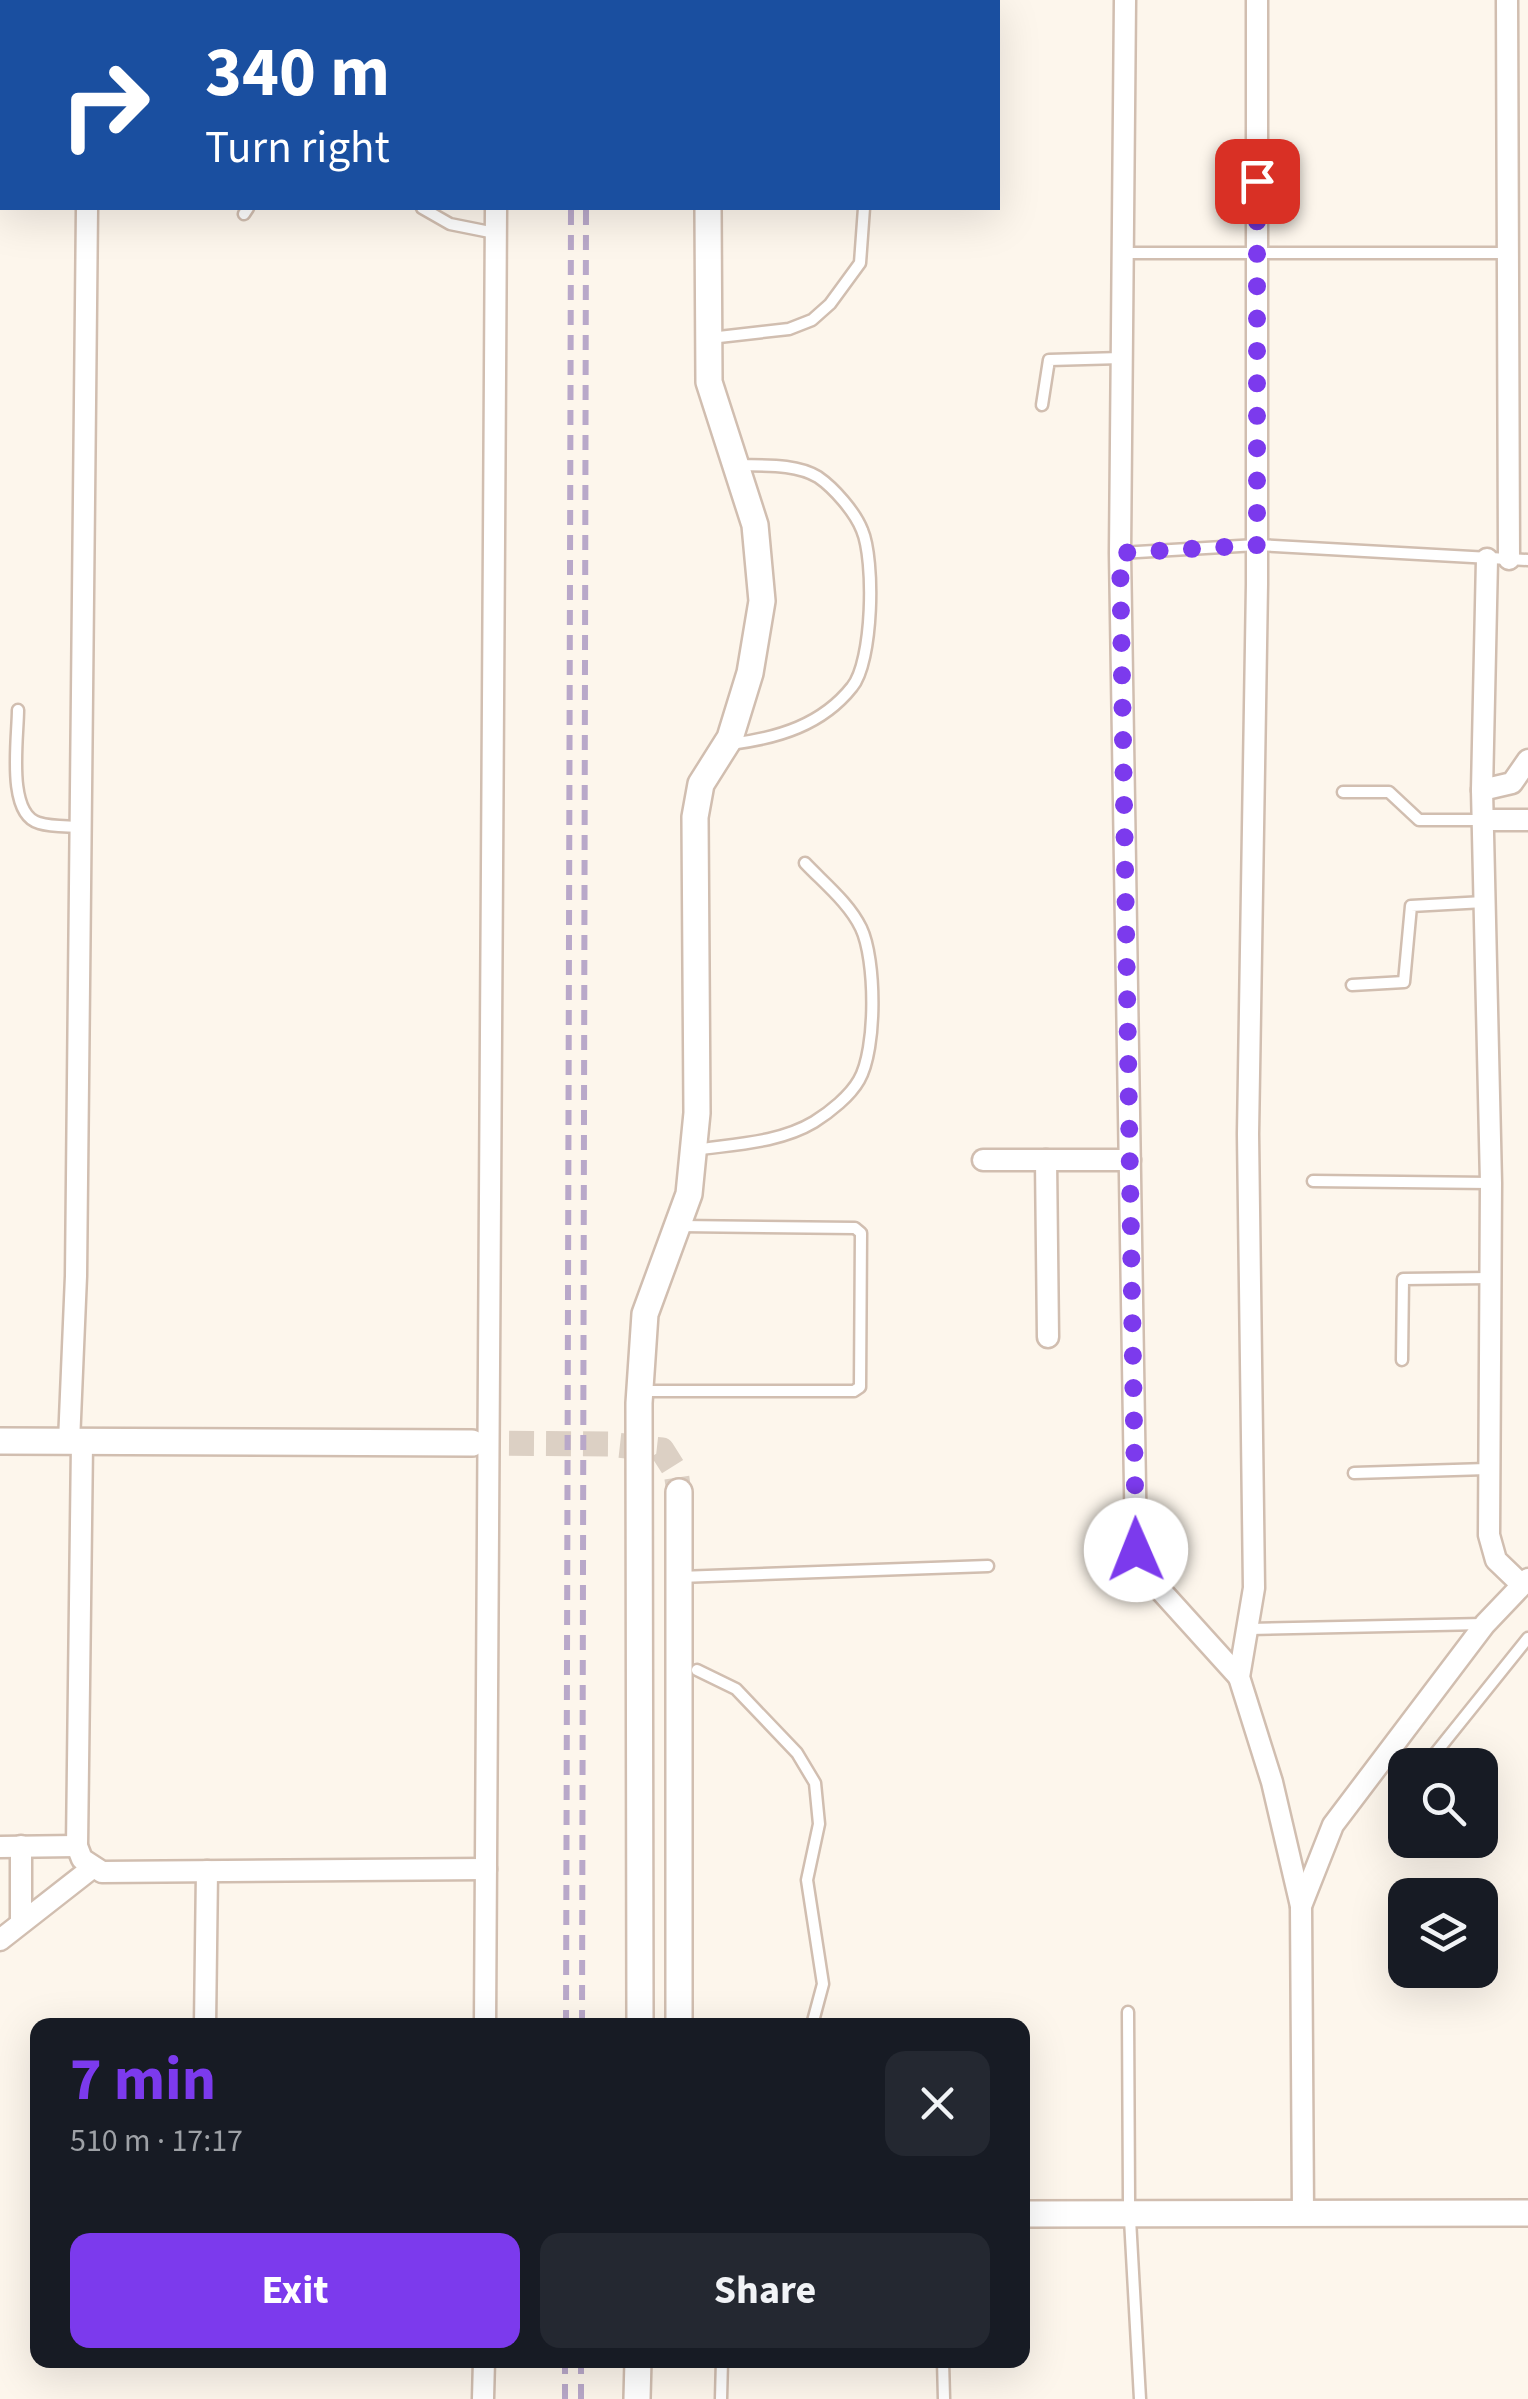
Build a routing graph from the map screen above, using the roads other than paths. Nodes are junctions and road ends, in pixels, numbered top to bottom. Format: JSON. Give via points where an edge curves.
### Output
{"nodes":[{"id":1,"x":1125,"y":0,"type":"edge"},
{"id":2,"x":1257,"y":0,"type":"edge"},
{"id":3,"x":1506,"y":0,"type":"edge"},
{"id":4,"x":87,"y":210,"type":"edge"},
{"id":5,"x":426,"y":210,"type":"edge"},
{"id":6,"x":496,"y":210,"type":"edge"},
{"id":7,"x":708,"y":210,"type":"edge"},
{"id":8,"x":864,"y":210,"type":"edge"},
{"id":9,"x":495,"y":233,"type":"junction"},
{"id":10,"x":1121,"y":252,"type":"junction"},
{"id":11,"x":1257,"y":253,"type":"junction"},
{"id":12,"x":1507,"y":253,"type":"junction"},
{"id":13,"x":708,"y":338,"type":"junction"},
{"id":14,"x":1121,"y":358,"type":"junction"},
{"id":15,"x":1042,"y":405,"type":"dead end"},
{"id":16,"x":734,"y":465,"type":"junction"},
{"id":17,"x":1257,"y":545,"type":"junction"},
{"id":18,"x":1120,"y":553,"type":"junction"},
{"id":19,"x":1508,"y":559,"type":"edge"},
{"id":20,"x":18,"y":710,"type":"dead end"},
{"id":21,"x":726,"y":744,"type":"junction"},
{"id":22,"x":1528,"y":760,"type":"edge"},
{"id":23,"x":1482,"y":790,"type":"junction"},
{"id":24,"x":1343,"y":792,"type":"dead end"},
{"id":25,"x":1485,"y":820,"type":"junction"},
{"id":26,"x":1528,"y":820,"type":"edge"},
{"id":27,"x":80,"y":827,"type":"junction"},
{"id":28,"x":805,"y":863,"type":"dead end"},
{"id":29,"x":1484,"y":902,"type":"junction"},
{"id":30,"x":1352,"y":985,"type":"dead end"},
{"id":31,"x":693,"y":1150,"type":"junction"},
{"id":32,"x":983,"y":1160,"type":"dead end"},
{"id":33,"x":1046,"y":1160,"type":"junction"},
{"id":34,"x":1130,"y":1160,"type":"junction"},
{"id":35,"x":1313,"y":1181,"type":"dead end"},
{"id":36,"x":1492,"y":1183,"type":"junction"},
{"id":37,"x":677,"y":1226,"type":"junction"},
{"id":38,"x":1490,"y":1278,"type":"junction"},
{"id":39,"x":1048,"y":1337,"type":"dead end"},
{"id":40,"x":1402,"y":1360,"type":"dead end"},
{"id":41,"x":640,"y":1391,"type":"junction"},
{"id":42,"x":0,"y":1441,"type":"edge"},
{"id":43,"x":75,"y":1442,"type":"junction"},
{"id":44,"x":472,"y":1443,"type":"tunnel mouth"},
{"id":45,"x":1487,"y":1469,"type":"junction"},
{"id":46,"x":1354,"y":1474,"type":"dead end"},
{"id":47,"x":680,"y":1492,"type":"tunnel mouth"},
{"id":48,"x":988,"y":1566,"type":"dead end"},
{"id":49,"x":680,"y":1577,"type":"junction"},
{"id":50,"x":1524,"y":1581,"type":"edge"},
{"id":51,"x":1485,"y":1624,"type":"junction"},
{"id":52,"x":1249,"y":1629,"type":"junction"},
{"id":53,"x":1528,"y":1638,"type":"edge"},
{"id":54,"x":697,"y":1670,"type":"dead end"},
{"id":55,"x":1238,"y":1677,"type":"junction"},
{"id":56,"x":1440,"y":1748,"type":"edge"},
{"id":57,"x":1384,"y":1755,"type":"junction"},
{"id":58,"x":1388,"y":1758,"type":"edge"},
{"id":59,"x":10,"y":1846,"type":"edge"},
{"id":60,"x":77,"y":1846,"type":"junction"},
{"id":61,"x":92,"y":1868,"type":"junction"},
{"id":62,"x":486,"y":1869,"type":"junction"},
{"id":63,"x":208,"y":1871,"type":"junction"},
{"id":64,"x":1302,"y":1906,"type":"junction"},
{"id":65,"x":21,"y":1922,"type":"junction"},
{"id":66,"x":0,"y":1940,"type":"edge"},
{"id":67,"x":1128,"y":2012,"type":"dead end"},
{"id":68,"x":204,"y":2018,"type":"edge"},
{"id":69,"x":485,"y":2018,"type":"edge"},
{"id":70,"x":640,"y":2018,"type":"edge"},
{"id":71,"x":679,"y":2018,"type":"edge"},
{"id":72,"x":814,"y":2018,"type":"edge"},
{"id":73,"x":1303,"y":2212,"type":"junction"},
{"id":74,"x":1528,"y":2213,"type":"edge"},
{"id":75,"x":1030,"y":2214,"type":"edge"},
{"id":76,"x":1129,"y":2214,"type":"junction"},
{"id":77,"x":484,"y":2368,"type":"edge"},
{"id":78,"x":638,"y":2368,"type":"edge"},
{"id":79,"x":722,"y":2368,"type":"edge"},
{"id":80,"x":943,"y":2368,"type":"edge"},
{"id":81,"x":484,"y":2399,"type":"edge"},
{"id":82,"x":638,"y":2399,"type":"edge"},
{"id":83,"x":720,"y":2399,"type":"edge"},
{"id":84,"x":944,"y":2399,"type":"edge"},
{"id":85,"x":1140,"y":2399,"type":"edge"}],
"edges":[{"from":1,"to":10,"type":"street"},
{"from":2,"to":11,"type":"street"},
{"from":3,"to":12,"type":"street"},
{"from":4,"to":27,"type":"street"},
{"from":5,"to":9,"type":"lane","via":[[450,224]]},
{"from":6,"to":9,"type":"street"},
{"from":7,"to":13,"type":"street"},
{"from":8,"to":13,"type":"lane","via":[[860,264],[812,320]]},
{"from":9,"to":62,"type":"street"},
{"from":10,"to":11,"type":"lane"},
{"from":10,"to":14,"type":"street"},
{"from":11,"to":12,"type":"lane"},
{"from":11,"to":17,"type":"street"},
{"from":12,"to":19,"type":"street"},
{"from":13,"to":16,"type":"street","via":[[709,382]]},
{"from":14,"to":15,"type":"lane","via":[[1049,360]]},
{"from":14,"to":18,"type":"street"},
{"from":16,"to":21,"type":"street","via":[[755,525],[762,600],[750,673]]},
{"from":16,"to":21,"type":"lane","via":[[819,478],[862,528],[870,564],[865,659],[856,683],[806,725]]},
{"from":17,"to":18,"type":"lane"},
{"from":17,"to":19,"type":"lane"},
{"from":17,"to":52,"type":"street"},
{"from":18,"to":34,"type":"street"},
{"from":19,"to":23,"type":"street"},
{"from":20,"to":27,"type":"lane","via":[[22,807],[38,823]]},
{"from":21,"to":31,"type":"street","via":[[701,784],[695,817]]},
{"from":22,"to":23,"type":"street","via":[[1512,783]]},
{"from":23,"to":25,"type":"street"},
{"from":24,"to":25,"type":"lane","via":[[1388,792],[1428,822]]},
{"from":25,"to":26,"type":"street"},
{"from":25,"to":29,"type":"street"},
{"from":27,"to":43,"type":"street"},
{"from":28,"to":31,"type":"lane","via":[[860,926],[870,952],[867,1060],[858,1082],[812,1124],[778,1138]]},
{"from":29,"to":30,"type":"lane","via":[[1411,906],[1404,982]]},
{"from":29,"to":36,"type":"street"},
{"from":31,"to":37,"type":"street","via":[[689,1194]]},
{"from":32,"to":33,"type":"street"},
{"from":33,"to":34,"type":"street"},
{"from":33,"to":39,"type":"street"},
{"from":34,"to":55,"type":"street","via":[[1136,1550],[1144,1572]]},
{"from":35,"to":36,"type":"lane"},
{"from":36,"to":38,"type":"street"},
{"from":37,"to":41,"type":"street","via":[[645,1314]]},
{"from":37,"to":41,"type":"lane","via":[[861,1233],[860,1387]]},
{"from":38,"to":40,"type":"lane","via":[[1404,1279]]},
{"from":38,"to":45,"type":"street"},
{"from":41,"to":70,"type":"street"},
{"from":42,"to":43,"type":"street"},
{"from":43,"to":44,"type":"street"},
{"from":43,"to":60,"type":"street"},
{"from":45,"to":46,"type":"lane"},
{"from":45,"to":50,"type":"street","via":[[1496,1560]]},
{"from":47,"to":49,"type":"street"},
{"from":48,"to":49,"type":"lane"},
{"from":49,"to":71,"type":"street"},
{"from":50,"to":51,"type":"street"},
{"from":51,"to":52,"type":"lane"},
{"from":51,"to":57,"type":"street"},
{"from":52,"to":55,"type":"street"},
{"from":53,"to":56,"type":"lane"},
{"from":54,"to":72,"type":"lane","via":[[736,1689],[797,1753],[815,1783],[819,1824],[807,1880],[823,1984]]},
{"from":55,"to":64,"type":"street"},
{"from":57,"to":58,"type":"lane"},
{"from":57,"to":64,"type":"street","via":[[1333,1825]]},
{"from":59,"to":60,"type":"street"},
{"from":59,"to":65,"type":"street"},
{"from":60,"to":61,"type":"street"},
{"from":61,"to":63,"type":"street"},
{"from":61,"to":65,"type":"street"},
{"from":62,"to":63,"type":"street"},
{"from":62,"to":69,"type":"street"},
{"from":63,"to":68,"type":"street"},
{"from":64,"to":73,"type":"street"},
{"from":65,"to":66,"type":"street"},
{"from":67,"to":76,"type":"lane"},
{"from":73,"to":74,"type":"street"},
{"from":73,"to":76,"type":"street"},
{"from":75,"to":76,"type":"street"},
{"from":76,"to":85,"type":"lane"},
{"from":77,"to":81,"type":"street"},
{"from":78,"to":82,"type":"street"},
{"from":79,"to":83,"type":"lane"},
{"from":80,"to":84,"type":"lane"}]}
